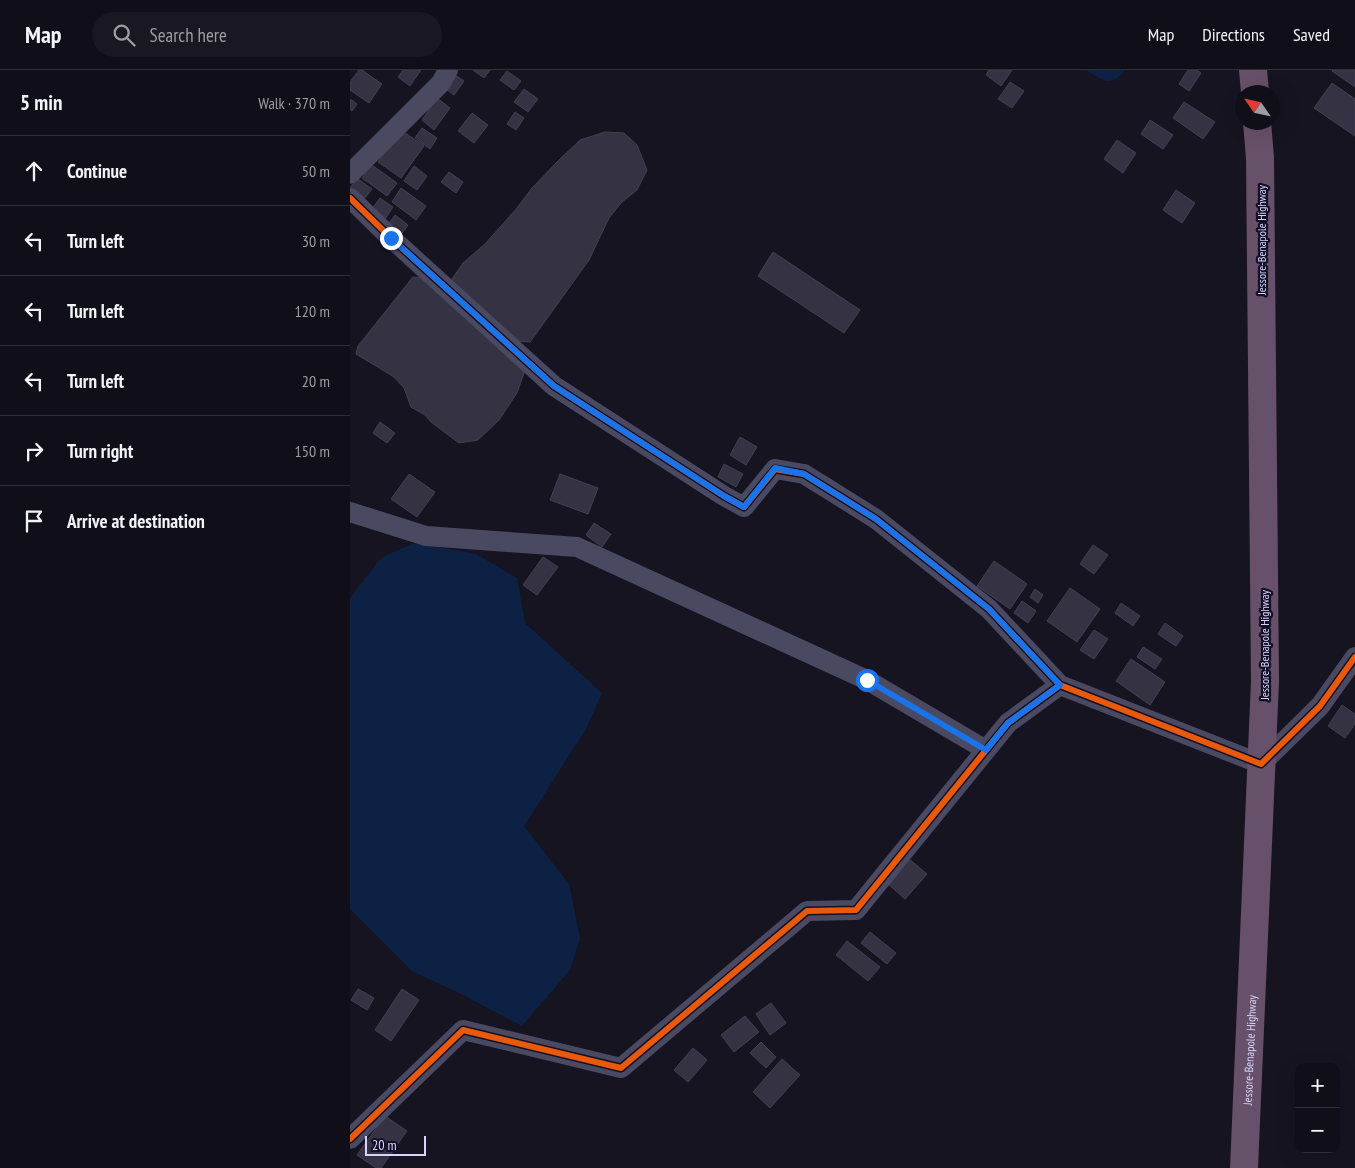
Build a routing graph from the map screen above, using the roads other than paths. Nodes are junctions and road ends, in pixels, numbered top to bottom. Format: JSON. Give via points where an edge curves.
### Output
{"nodes":[{"id":1,"x":448,"y":70,"type":"edge"},
{"id":2,"x":1253,"y":70,"type":"edge"},
{"id":3,"x":1254,"y":85,"type":"edge"},
{"id":4,"x":1258,"y":130,"type":"edge"},
{"id":5,"x":350,"y":174,"type":"edge"},
{"id":6,"x":350,"y":198,"type":"edge"},
{"id":7,"x":350,"y":512,"type":"edge"},
{"id":8,"x":1355,"y":657,"type":"edge"},
{"id":9,"x":1060,"y":685,"type":"junction"},
{"id":10,"x":986,"y":750,"type":"junction"},
{"id":11,"x":1261,"y":764,"type":"junction"},
{"id":12,"x":350,"y":1139,"type":"edge"},
{"id":13,"x":1244,"y":1168,"type":"edge"}],
"edges":[{"from":1,"to":5,"type":"street","via":[[441,82]]},
{"from":2,"to":3,"type":"highway"},
{"from":4,"to":11,"type":"highway","name":"Jessore-Benapole Highway","via":[[1264,681]]},
{"from":6,"to":9,"type":"street","via":[[554,386],[744,507],[775,468],[804,474],[876,519],[989,609]]},
{"from":7,"to":10,"type":"street","via":[[426,536],[576,546],[867,680]]},
{"from":8,"to":11,"type":"street","via":[[1320,706]]},
{"from":9,"to":10,"type":"street","via":[[1008,723]]},
{"from":9,"to":11,"type":"street"},
{"from":10,"to":12,"type":"street","via":[[856,910],[807,911],[621,1068],[463,1030]]},
{"from":11,"to":13,"type":"highway","name":"Jessore-Benapole Highway"}]}
